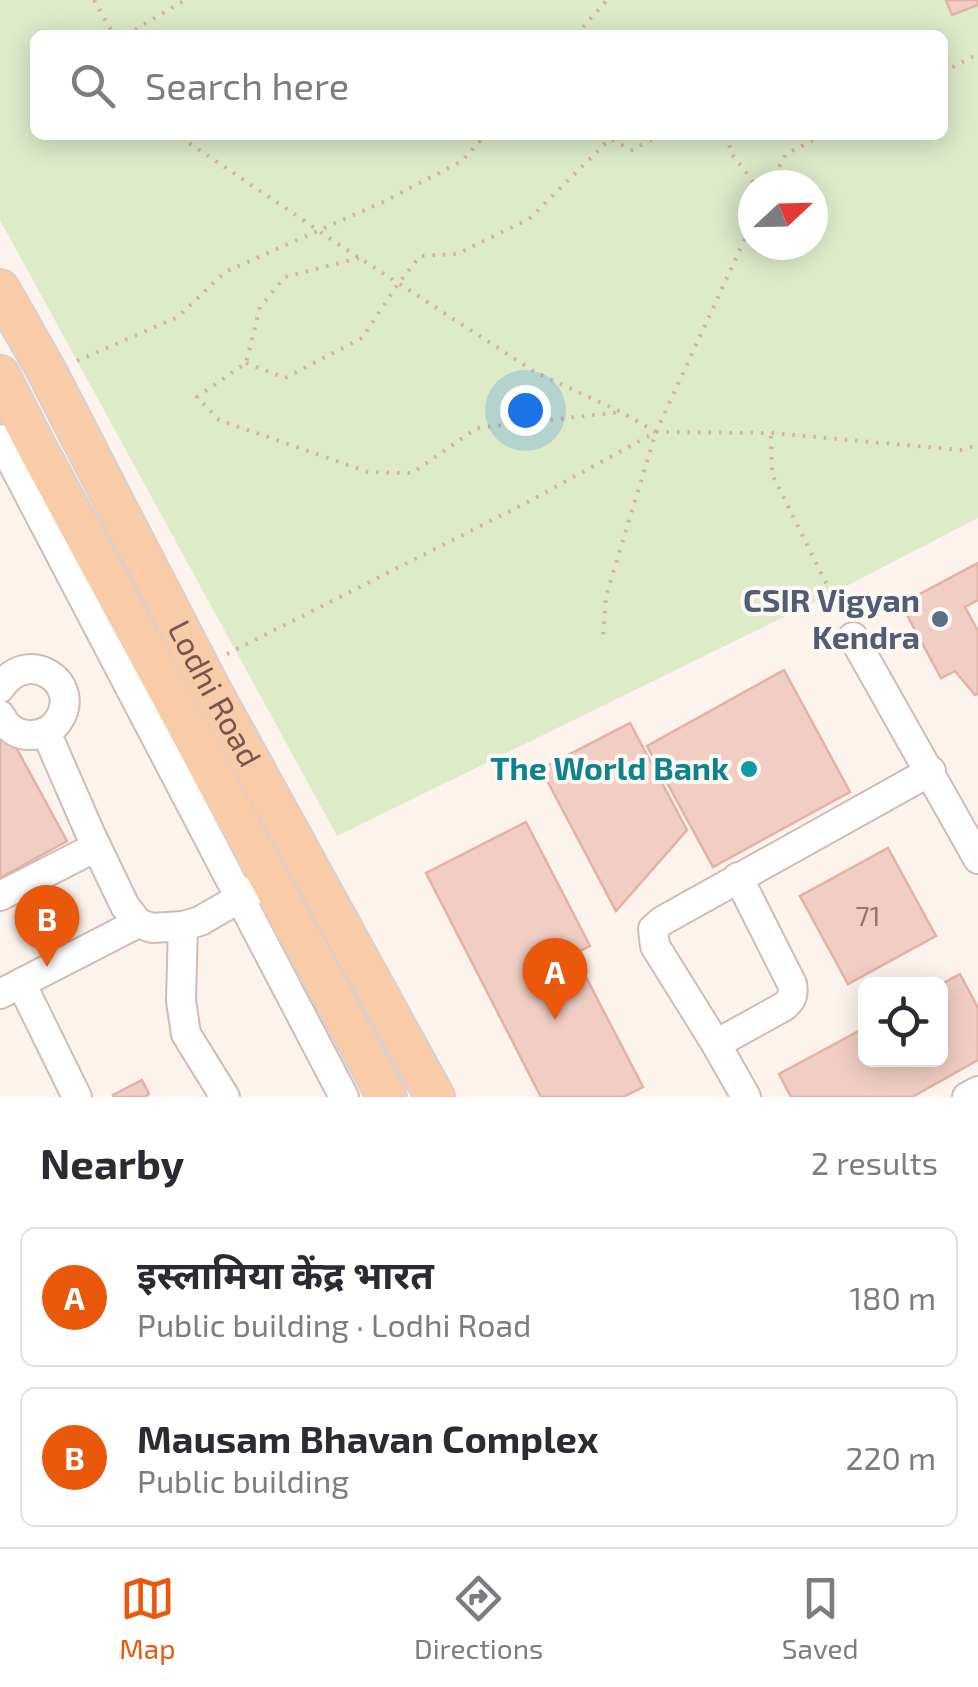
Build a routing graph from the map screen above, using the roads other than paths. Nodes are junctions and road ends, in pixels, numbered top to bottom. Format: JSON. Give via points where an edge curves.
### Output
{"nodes":[{"id":1,"x":0,"y":288,"type":"edge"},
{"id":2,"x":55,"y":388,"type":"junction"},
{"id":3,"x":5,"y":409,"type":"edge"},
{"id":4,"x":854,"y":636,"type":"road end"},
{"id":5,"x":5,"y":671,"type":"edge"},
{"id":6,"x":0,"y":715,"type":"edge"},
{"id":7,"x":46,"y":732,"type":"junction"},
{"id":8,"x":931,"y":771,"type":"junction"},
{"id":9,"x":96,"y":848,"type":"junction"},
{"id":10,"x":978,"y":858,"type":"edge"},
{"id":11,"x":738,"y":877,"type":"junction"},
{"id":12,"x":255,"y":890,"type":"junction"},
{"id":13,"x":0,"y":896,"type":"edge"},
{"id":14,"x":138,"y":923,"type":"junction"},
{"id":15,"x":183,"y":926,"type":"junction"},
{"id":16,"x":10,"y":989,"type":"edge"},
{"id":17,"x":716,"y":1044,"type":"junction"},
{"id":18,"x":978,"y":1091,"type":"edge"},
{"id":19,"x":78,"y":1097,"type":"edge"},
{"id":20,"x":224,"y":1097,"type":"edge"},
{"id":21,"x":344,"y":1097,"type":"edge"},
{"id":22,"x":387,"y":1097,"type":"edge"},
{"id":23,"x":435,"y":1097,"type":"edge"},
{"id":24,"x":746,"y":1097,"type":"edge"},
{"id":25,"x":967,"y":1097,"type":"edge"}],
"edges":[{"from":1,"to":2,"type":"main road","name":"Lodhi Road"},
{"from":2,"to":3,"type":"street"},
{"from":2,"to":23,"type":"main road","name":"Lodhi Road","via":[[199,668]]},
{"from":3,"to":12,"type":"main road","name":"Lodhi Road","via":[[44,461]]},
{"from":4,"to":8,"type":"street"},
{"from":5,"to":7,"type":"street","via":[[36,668],[60,686],[61,717]]},
{"from":6,"to":7,"type":"street","via":[[23,735]]},
{"from":7,"to":9,"type":"street"},
{"from":8,"to":10,"type":"street"},
{"from":8,"to":11,"type":"street"},
{"from":9,"to":13,"type":"street"},
{"from":9,"to":14,"type":"street"},
{"from":11,"to":17,"type":"street","via":[[794,992],[783,1007]]},
{"from":11,"to":17,"type":"street","via":[[653,929],[655,946]]},
{"from":12,"to":15,"type":"street"},
{"from":12,"to":21,"type":"street"},
{"from":12,"to":22,"type":"main road","name":"Lodhi Road"},
{"from":14,"to":15,"type":"street"},
{"from":14,"to":16,"type":"street"},
{"from":15,"to":20,"type":"street","via":[[186,1034]]},
{"from":16,"to":19,"type":"street"},
{"from":17,"to":24,"type":"street"},
{"from":18,"to":25,"type":"street"}]}
